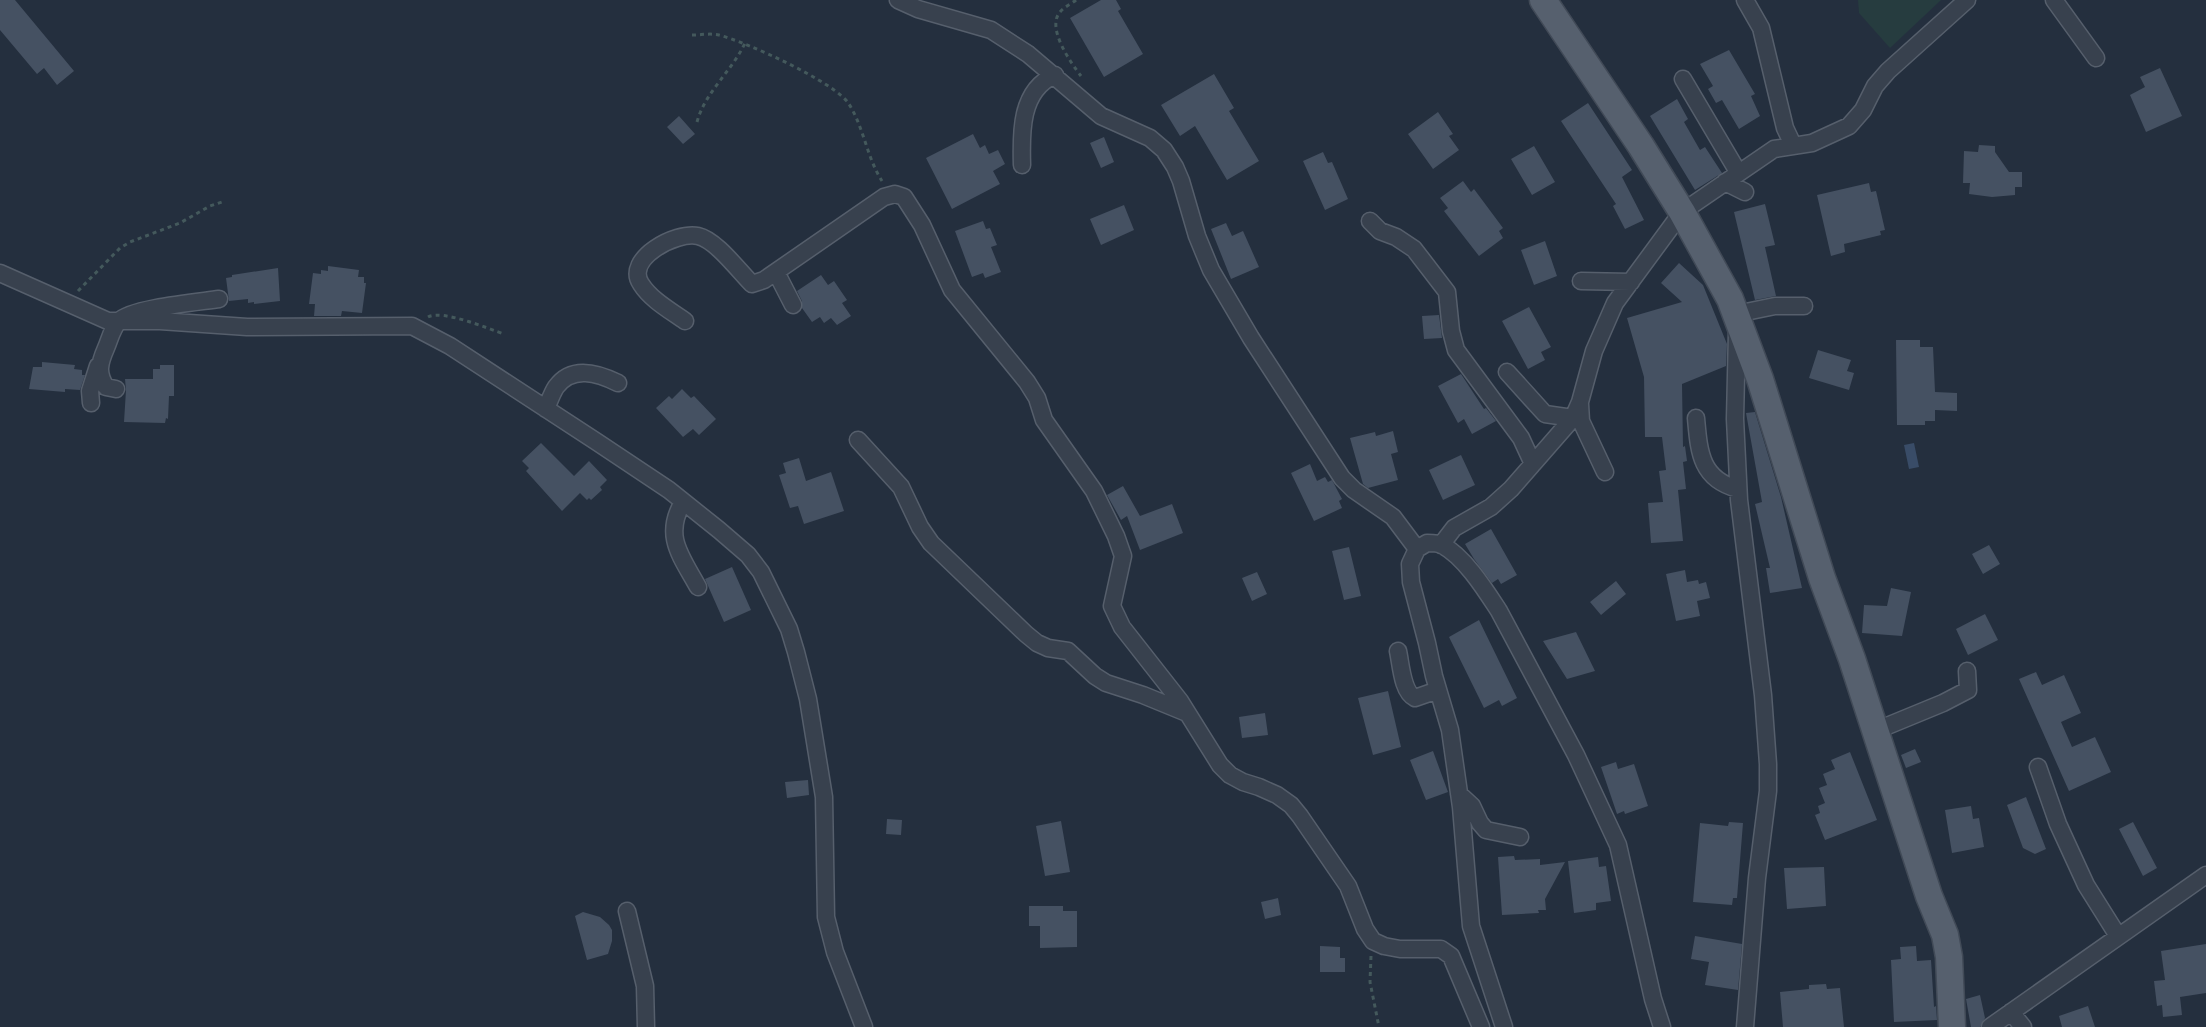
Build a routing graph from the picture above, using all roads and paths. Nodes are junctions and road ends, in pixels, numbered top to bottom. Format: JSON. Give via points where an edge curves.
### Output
{"nodes":[{"id":1,"x":898,"y":0,"type":"edge"},
{"id":2,"x":1076,"y":0,"type":"edge"},
{"id":3,"x":1543,"y":0,"type":"edge"},
{"id":4,"x":1745,"y":0,"type":"edge"},
{"id":5,"x":1967,"y":0,"type":"edge"},
{"id":6,"x":2054,"y":0,"type":"edge"},
{"id":7,"x":692,"y":35,"type":"dead end"},
{"id":8,"x":744,"y":43,"type":"junction"},
{"id":9,"x":2096,"y":58,"type":"dead end"},
{"id":10,"x":1055,"y":76,"type":"junction"},
{"id":11,"x":1683,"y":78,"type":"dead end"},
{"id":12,"x":1085,"y":80,"type":"dead end"},
{"id":13,"x":698,"y":122,"type":"dead end"},
{"id":14,"x":1793,"y":145,"type":"junction"},
{"id":15,"x":1022,"y":165,"type":"dead end"},
{"id":16,"x":1731,"y":177,"type":"junction"},
{"id":17,"x":1745,"y":192,"type":"dead end"},
{"id":18,"x":895,"y":194,"type":"junction"},
{"id":19,"x":222,"y":202,"type":"dead end"},
{"id":20,"x":1682,"y":212,"type":"junction"},
{"id":21,"x":1370,"y":221,"type":"dead end"},
{"id":22,"x":776,"y":272,"type":"junction"},
{"id":23,"x":0,"y":273,"type":"edge"},
{"id":24,"x":1581,"y":281,"type":"dead end"},
{"id":25,"x":1631,"y":282,"type":"junction"},
{"id":26,"x":219,"y":299,"type":"dead end"},
{"id":27,"x":64,"y":303,"type":"junction"},
{"id":28,"x":793,"y":305,"type":"dead end"},
{"id":29,"x":1804,"y":306,"type":"dead end"},
{"id":30,"x":1737,"y":317,"type":"junction"},
{"id":31,"x":120,"y":320,"type":"junction"},
{"id":32,"x":685,"y":321,"type":"dead end"},
{"id":33,"x":412,"y":326,"type":"junction"},
{"id":34,"x":504,"y":334,"type":"dead end"},
{"id":35,"x":98,"y":364,"type":"junction"},
{"id":36,"x":1507,"y":372,"type":"dead end"},
{"id":37,"x":618,"y":383,"type":"dead end"},
{"id":38,"x":116,"y":389,"type":"dead end"},
{"id":39,"x":91,"y":402,"type":"dead end"},
{"id":40,"x":1580,"y":402,"type":"junction"},
{"id":41,"x":546,"y":409,"type":"junction"},
{"id":42,"x":1573,"y":418,"type":"junction"},
{"id":43,"x":1696,"y":418,"type":"dead end"},
{"id":44,"x":858,"y":440,"type":"dead end"},
{"id":45,"x":1533,"y":464,"type":"junction"},
{"id":46,"x":1604,"y":472,"type":"dead end"},
{"id":47,"x":1738,"y":489,"type":"junction"},
{"id":48,"x":683,"y":502,"type":"junction"},
{"id":49,"x":1441,"y":545,"type":"junction"},
{"id":50,"x":1417,"y":549,"type":"junction"},
{"id":51,"x":698,"y":587,"type":"dead end"},
{"id":52,"x":1398,"y":651,"type":"dead end"},
{"id":53,"x":1967,"y":671,"type":"dead end"},
{"id":54,"x":1438,"y":690,"type":"junction"},
{"id":55,"x":1187,"y":713,"type":"junction"},
{"id":56,"x":1875,"y":731,"type":"junction"},
{"id":57,"x":2038,"y":767,"type":"dead end"},
{"id":58,"x":1459,"y":794,"type":"junction"},
{"id":59,"x":1520,"y":837,"type":"dead end"},
{"id":60,"x":2206,"y":875,"type":"edge"},
{"id":61,"x":627,"y":911,"type":"dead end"},
{"id":62,"x":2118,"y":936,"type":"junction"},
{"id":63,"x":1373,"y":941,"type":"junction"},
{"id":64,"x":2011,"y":1012,"type":"junction"},
{"id":65,"x":646,"y":1027,"type":"edge"},
{"id":66,"x":864,"y":1027,"type":"edge"},
{"id":67,"x":1379,"y":1027,"type":"edge"},
{"id":68,"x":1481,"y":1027,"type":"edge"},
{"id":69,"x":1504,"y":1027,"type":"edge"},
{"id":70,"x":1662,"y":1027,"type":"edge"},
{"id":71,"x":1745,"y":1027,"type":"edge"},
{"id":72,"x":1952,"y":1027,"type":"edge"},
{"id":73,"x":1990,"y":1027,"type":"edge"},
{"id":74,"x":2023,"y":1027,"type":"edge"}],
"edges":[{"from":1,"to":10,"type":"street","via":[[991,30]]},
{"from":2,"to":12,"type":"path","via":[[1059,12],[1055,22],[1063,49]]},
{"from":3,"to":20,"type":"main road"},
{"from":4,"to":14,"type":"street","via":[[1762,28],[1785,128]]},
{"from":5,"to":14,"type":"street","via":[[1888,71],[1849,126],[1812,143]]},
{"from":6,"to":9,"type":"street"},
{"from":7,"to":8,"type":"path","via":[[716,35]]},
{"from":8,"to":13,"type":"path","via":[[701,108]]},
{"from":8,"to":18,"type":"path","via":[[770,54],[844,97],[879,176]]},
{"from":10,"to":15,"type":"street","via":[[1038,86],[1027,107],[1021,136]]},
{"from":10,"to":50,"type":"street","via":[[1101,116],[1150,138],[1164,150],[1182,181],[1197,236],[1211,270],[1251,338],[1342,478],[1393,517]]},
{"from":11,"to":16,"type":"street"},
{"from":14,"to":16,"type":"street","via":[[1774,149]]},
{"from":16,"to":17,"type":"street"},
{"from":16,"to":20,"type":"street"},
{"from":18,"to":22,"type":"street","via":[[884,197]]},
{"from":18,"to":55,"type":"street","via":[[904,197],[922,226],[952,290],[1026,382],[1044,420],[1094,491],[1123,556],[1113,594],[1112,606],[1116,616]]},
{"from":19,"to":27,"type":"path","via":[[120,248]]},
{"from":20,"to":25,"type":"street"},
{"from":20,"to":30,"type":"main road"},
{"from":21,"to":45,"type":"street","via":[[1380,231],[1414,249],[1447,292],[1456,350],[1521,438]]},
{"from":22,"to":28,"type":"street"},
{"from":22,"to":32,"type":"street","via":[[752,284],[712,242],[697,236],[664,242],[651,250],[637,274],[640,284],[649,294]]},
{"from":23,"to":27,"type":"street"},
{"from":24,"to":25,"type":"street"},
{"from":25,"to":40,"type":"street","via":[[1615,303],[1594,351]]},
{"from":26,"to":31,"type":"street","via":[[133,312]]},
{"from":27,"to":31,"type":"street","via":[[108,321]]},
{"from":29,"to":30,"type":"street","via":[[1775,306]]},
{"from":30,"to":47,"type":"street","via":[[1735,420]]},
{"from":30,"to":56,"type":"main road"},
{"from":31,"to":33,"type":"street","via":[[247,326]]},
{"from":31,"to":35,"type":"street"},
{"from":33,"to":34,"type":"path","via":[[432,314],[456,318]]},
{"from":33,"to":41,"type":"street","via":[[450,346]]},
{"from":35,"to":38,"type":"street","via":[[100,378],[106,388]]},
{"from":35,"to":39,"type":"street","via":[[90,391]]},
{"from":36,"to":42,"type":"street","via":[[1545,414]]},
{"from":37,"to":41,"type":"street","via":[[600,374],[576,373],[556,386]]},
{"from":40,"to":42,"type":"street"},
{"from":40,"to":46,"type":"street","via":[[1581,421]]},
{"from":41,"to":48,"type":"street"},
{"from":42,"to":45,"type":"street"},
{"from":43,"to":47,"type":"street","via":[[1703,463],[1728,486]]},
{"from":44,"to":55,"type":"street","via":[[901,487],[931,543],[1026,634],[1048,648],[1068,651],[1106,683]]},
{"from":45,"to":49,"type":"street","via":[[1491,507],[1454,528]]},
{"from":47,"to":71,"type":"street","via":[[1763,695],[1768,764]]},
{"from":48,"to":51,"type":"street","via":[[675,515],[675,543]]},
{"from":48,"to":66,"type":"street","via":[[748,555],[761,572],[789,628],[808,699],[823,788],[826,917],[837,960]]},
{"from":49,"to":50,"type":"street","via":[[1426,543]]},
{"from":49,"to":70,"type":"street","via":[[1472,574],[1499,611],[1600,804],[1621,854]]},
{"from":50,"to":54,"type":"street","via":[[1410,564],[1411,582]]},
{"from":52,"to":54,"type":"street","via":[[1411,696],[1415,698]]},
{"from":53,"to":56,"type":"street","via":[[1968,690]]},
{"from":54,"to":58,"type":"street","via":[[1450,730]]},
{"from":55,"to":63,"type":"street","via":[[1220,765],[1230,775],[1276,795],[1300,816],[1348,886]]},
{"from":56,"to":72,"type":"main road","via":[[1950,957]]},
{"from":57,"to":62,"type":"street","via":[[2058,824],[2086,885]]},
{"from":58,"to":59,"type":"street","via":[[1472,806],[1486,830]]},
{"from":58,"to":69,"type":"street","via":[[1471,926]]},
{"from":60,"to":62,"type":"street"},
{"from":61,"to":65,"type":"street","via":[[645,986]]},
{"from":62,"to":64,"type":"street"},
{"from":63,"to":67,"type":"path","via":[[1370,982]]},
{"from":63,"to":68,"type":"street","via":[[1400,949],[1441,949],[1451,956]]},
{"from":64,"to":73,"type":"street"},
{"from":64,"to":74,"type":"street"}]}
